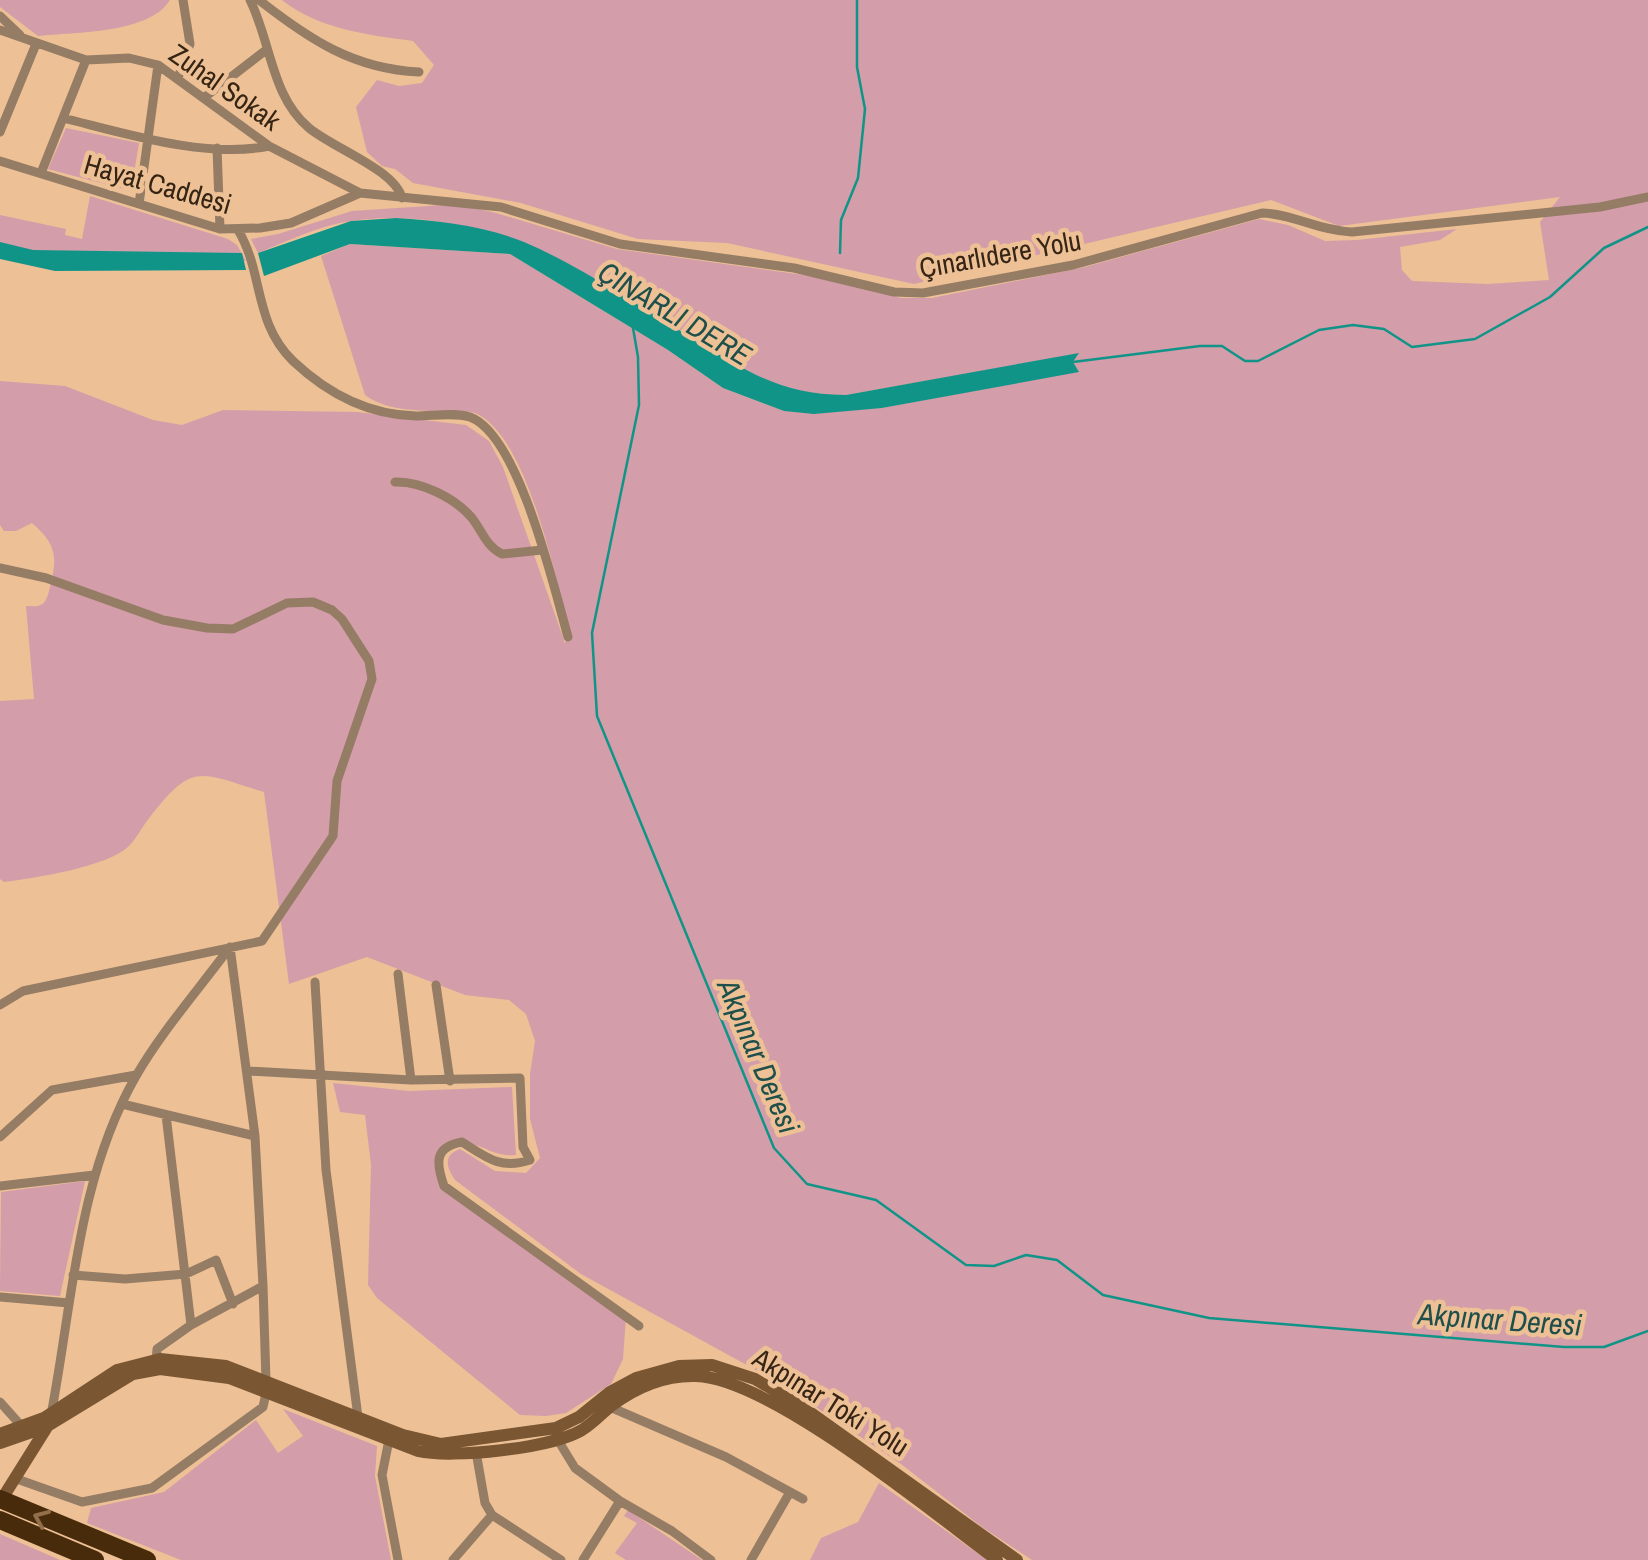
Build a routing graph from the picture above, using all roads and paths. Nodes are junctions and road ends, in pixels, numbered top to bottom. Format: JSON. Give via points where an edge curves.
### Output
{"nodes":[{"id":1,"x":183,"y":0,"type":"edge"},
{"id":2,"x":250,"y":0,"type":"edge"},
{"id":3,"x":260,"y":0,"type":"edge"},
{"id":4,"x":0,"y":16,"type":"edge"},
{"id":5,"x":0,"y":30,"type":"edge"},
{"id":6,"x":32,"y":43,"type":"junction"},
{"id":7,"x":266,"y":50,"type":"junction"},
{"id":8,"x":86,"y":60,"type":"junction"},
{"id":9,"x":158,"y":65,"type":"junction"},
{"id":10,"x":420,"y":72,"type":"dead end"},
{"id":11,"x":178,"y":78,"type":"junction"},
{"id":12,"x":205,"y":97,"type":"junction"},
{"id":13,"x":63,"y":118,"type":"junction"},
{"id":14,"x":0,"y":132,"type":"edge"},
{"id":15,"x":146,"y":138,"type":"junction"},
{"id":16,"x":269,"y":146,"type":"junction"},
{"id":17,"x":217,"y":148,"type":"junction"},
{"id":18,"x":0,"y":162,"type":"edge"},
{"id":19,"x":41,"y":173,"type":"junction"},
{"id":20,"x":360,"y":193,"type":"junction"},
{"id":21,"x":1648,"y":197,"type":"edge"},
{"id":22,"x":402,"y":198,"type":"junction"},
{"id":23,"x":139,"y":204,"type":"junction"},
{"id":24,"x":220,"y":230,"type":"junction"},
{"id":25,"x":238,"y":230,"type":"junction"},
{"id":26,"x":395,"y":482,"type":"dead end"},
{"id":27,"x":542,"y":550,"type":"junction"},
{"id":28,"x":0,"y":568,"type":"edge"},
{"id":29,"x":568,"y":636,"type":"dead end"},
{"id":30,"x":230,"y":947,"type":"junction"},
{"id":31,"x":398,"y":974,"type":"dead end"},
{"id":32,"x":315,"y":982,"type":"dead end"},
{"id":33,"x":436,"y":986,"type":"dead end"},
{"id":34,"x":0,"y":1005,"type":"edge"},
{"id":35,"x":248,"y":1071,"type":"junction"},
{"id":36,"x":136,"y":1075,"type":"junction"},
{"id":37,"x":322,"y":1076,"type":"junction"},
{"id":38,"x":411,"y":1080,"type":"junction"},
{"id":39,"x":450,"y":1080,"type":"junction"},
{"id":40,"x":122,"y":1104,"type":"junction"},
{"id":41,"x":166,"y":1115,"type":"junction"},
{"id":42,"x":255,"y":1136,"type":"junction"},
{"id":43,"x":0,"y":1138,"type":"edge"},
{"id":44,"x":94,"y":1174,"type":"junction"},
{"id":45,"x":0,"y":1186,"type":"edge"},
{"id":46,"x":186,"y":1274,"type":"junction"},
{"id":47,"x":73,"y":1275,"type":"junction"},
{"id":48,"x":264,"y":1286,"type":"junction"},
{"id":49,"x":0,"y":1298,"type":"edge"},
{"id":50,"x":69,"y":1303,"type":"junction"},
{"id":51,"x":234,"y":1304,"type":"junction"},
{"id":52,"x":192,"y":1325,"type":"junction"},
{"id":53,"x":639,"y":1326,"type":"dead end"},
{"id":54,"x":156,"y":1364,"type":"junction"},
{"id":55,"x":266,"y":1387,"type":"junction"},
{"id":56,"x":0,"y":1402,"type":"edge"},
{"id":57,"x":605,"y":1403,"type":"junction"},
{"id":58,"x":358,"y":1417,"type":"junction"},
{"id":59,"x":48,"y":1421,"type":"junction"},
{"id":60,"x":0,"y":1434,"type":"edge"},
{"id":61,"x":554,"y":1434,"type":"junction"},
{"id":62,"x":390,"y":1435,"type":"junction"},
{"id":63,"x":29,"y":1436,"type":"junction"},
{"id":64,"x":0,"y":1443,"type":"edge"},
{"id":65,"x":476,"y":1452,"type":"junction"},
{"id":66,"x":14,"y":1478,"type":"junction"},
{"id":67,"x":790,"y":1492,"type":"junction"},
{"id":68,"x":803,"y":1499,"type":"dead end"},
{"id":69,"x":0,"y":1500,"type":"edge"},
{"id":70,"x":620,"y":1500,"type":"junction"},
{"id":71,"x":492,"y":1516,"type":"junction"},
{"id":72,"x":0,"y":1520,"type":"edge"},
{"id":73,"x":85,"y":1550,"type":"edge"},
{"id":74,"x":148,"y":1560,"type":"edge"},
{"id":75,"x":398,"y":1560,"type":"edge"},
{"id":76,"x":453,"y":1560,"type":"edge"},
{"id":77,"x":561,"y":1560,"type":"edge"},
{"id":78,"x":582,"y":1560,"type":"edge"},
{"id":79,"x":711,"y":1560,"type":"edge"},
{"id":80,"x":752,"y":1560,"type":"edge"},
{"id":81,"x":997,"y":1560,"type":"edge"},
{"id":82,"x":1017,"y":1560,"type":"edge"}],
"edges":[{"from":1,"to":11,"type":"street","via":[[190,44]]},
{"from":2,"to":7,"type":"street"},
{"from":3,"to":10,"type":"street","via":[[346,58]]},
{"from":4,"to":6,"type":"street"},
{"from":5,"to":6,"type":"street","name":"Zuhal Sokak"},
{"from":6,"to":8,"type":"street","name":"Zuhal Sokak"},
{"from":6,"to":14,"type":"street"},
{"from":7,"to":12,"type":"street"},
{"from":7,"to":22,"type":"street","via":[[307,126],[398,184]]},
{"from":8,"to":9,"type":"street","name":"Zuhal Sokak"},
{"from":8,"to":13,"type":"street"},
{"from":9,"to":11,"type":"street","name":"Zuhal Sokak"},
{"from":9,"to":15,"type":"street"},
{"from":11,"to":12,"type":"street","name":"Zuhal Sokak"},
{"from":12,"to":16,"type":"street","name":"Zuhal Sokak"},
{"from":13,"to":15,"type":"street"},
{"from":13,"to":19,"type":"street"},
{"from":15,"to":17,"type":"street"},
{"from":15,"to":23,"type":"street"},
{"from":16,"to":17,"type":"street"},
{"from":16,"to":20,"type":"street","name":"Zuhal Sokak"},
{"from":17,"to":24,"type":"street"},
{"from":18,"to":19,"type":"street","name":"Hayat Caddesi"},
{"from":19,"to":23,"type":"street","name":"Hayat Caddesi"},
{"from":20,"to":22,"type":"street","name":"Çınarlıdere Yolu"},
{"from":20,"to":25,"type":"street","name":"Hayat Caddesi","via":[[291,223]]},
{"from":21,"to":22,"type":"street","name":"Çınarlıdere Yolu","via":[[1352,232],[1262,213],[1073,264],[910,293],[794,268],[620,244],[488,204]]},
{"from":23,"to":24,"type":"street","name":"Hayat Caddesi"},
{"from":24,"to":25,"type":"street","name":"Hayat Caddesi"},
{"from":25,"to":27,"type":"street","via":[[251,254],[268,324],[292,360],[359,405],[480,423],[511,463]]},
{"from":26,"to":27,"type":"street","via":[[448,498],[496,552]]},
{"from":27,"to":29,"type":"street"},
{"from":28,"to":30,"type":"street","via":[[207,628],[233,629],[288,603],[313,602],[342,620],[370,661],[372,679],[337,781],[333,836],[262,941]]},
{"from":30,"to":34,"type":"street","via":[[23,991]]},
{"from":30,"to":35,"type":"street"},
{"from":30,"to":36,"type":"street"},
{"from":31,"to":38,"type":"street"},
{"from":32,"to":37,"type":"street"},
{"from":33,"to":39,"type":"street"},
{"from":35,"to":37,"type":"street"},
{"from":35,"to":42,"type":"street"},
{"from":36,"to":40,"type":"street"},
{"from":36,"to":43,"type":"street","via":[[52,1090]]},
{"from":37,"to":38,"type":"street"},
{"from":37,"to":58,"type":"street","via":[[326,1170]]},
{"from":38,"to":39,"type":"street"},
{"from":39,"to":53,"type":"street","via":[[520,1078],[522,1147],[530,1160],[512,1166],[462,1142],[447,1145],[438,1167],[444,1186]]},
{"from":40,"to":41,"type":"street"},
{"from":40,"to":44,"type":"street"},
{"from":41,"to":42,"type":"street"},
{"from":41,"to":46,"type":"street"},
{"from":42,"to":48,"type":"street"},
{"from":44,"to":45,"type":"street"},
{"from":44,"to":47,"type":"street"},
{"from":46,"to":47,"type":"street"},
{"from":46,"to":51,"type":"street","via":[[216,1260]]},
{"from":46,"to":52,"type":"street"},
{"from":47,"to":50,"type":"street"},
{"from":48,"to":51,"type":"street"},
{"from":48,"to":55,"type":"street"},
{"from":49,"to":50,"type":"street"},
{"from":50,"to":59,"type":"street"},
{"from":51,"to":52,"type":"street"},
{"from":52,"to":54,"type":"street","via":[[157,1349]]},
{"from":54,"to":55,"type":"main road"},
{"from":54,"to":59,"type":"main road","via":[[117,1370]]},
{"from":55,"to":58,"type":"main road"},
{"from":55,"to":62,"type":"main road"},
{"from":55,"to":66,"type":"street","via":[[263,1406],[152,1488],[82,1502]]},
{"from":56,"to":63,"type":"street"},
{"from":57,"to":61,"type":"main road","via":[[579,1432]]},
{"from":57,"to":67,"type":"street"},
{"from":57,"to":81,"type":"main road","name":"Akpınar Toki Yolu","via":[[674,1377],[735,1383],[877,1471]]},
{"from":57,"to":82,"type":"main road","name":"Akpınar Toki Yolu","via":[[636,1378],[664,1368],[734,1370],[817,1416]]},
{"from":58,"to":62,"type":"main road"},
{"from":59,"to":63,"type":"main road"},
{"from":60,"to":63,"type":"main road"},
{"from":61,"to":62,"type":"main road","via":[[441,1444]]},
{"from":61,"to":65,"type":"main road"},
{"from":61,"to":70,"type":"street","via":[[575,1468]]},
{"from":62,"to":65,"type":"main road","via":[[436,1454]]},
{"from":62,"to":75,"type":"street","via":[[382,1474]]},
{"from":63,"to":64,"type":"main road"},
{"from":63,"to":66,"type":"main road"},
{"from":65,"to":71,"type":"street"},
{"from":66,"to":69,"type":"main road"},
{"from":67,"to":68,"type":"street"},
{"from":67,"to":80,"type":"street"},
{"from":73,"to":69,"type":"highway","one_way":true},
{"from":70,"to":78,"type":"street"},
{"from":70,"to":79,"type":"street"},
{"from":71,"to":76,"type":"street"},
{"from":71,"to":77,"type":"street"},
{"from":72,"to":73,"type":"highway"},
{"from":73,"to":74,"type":"highway"}]}
